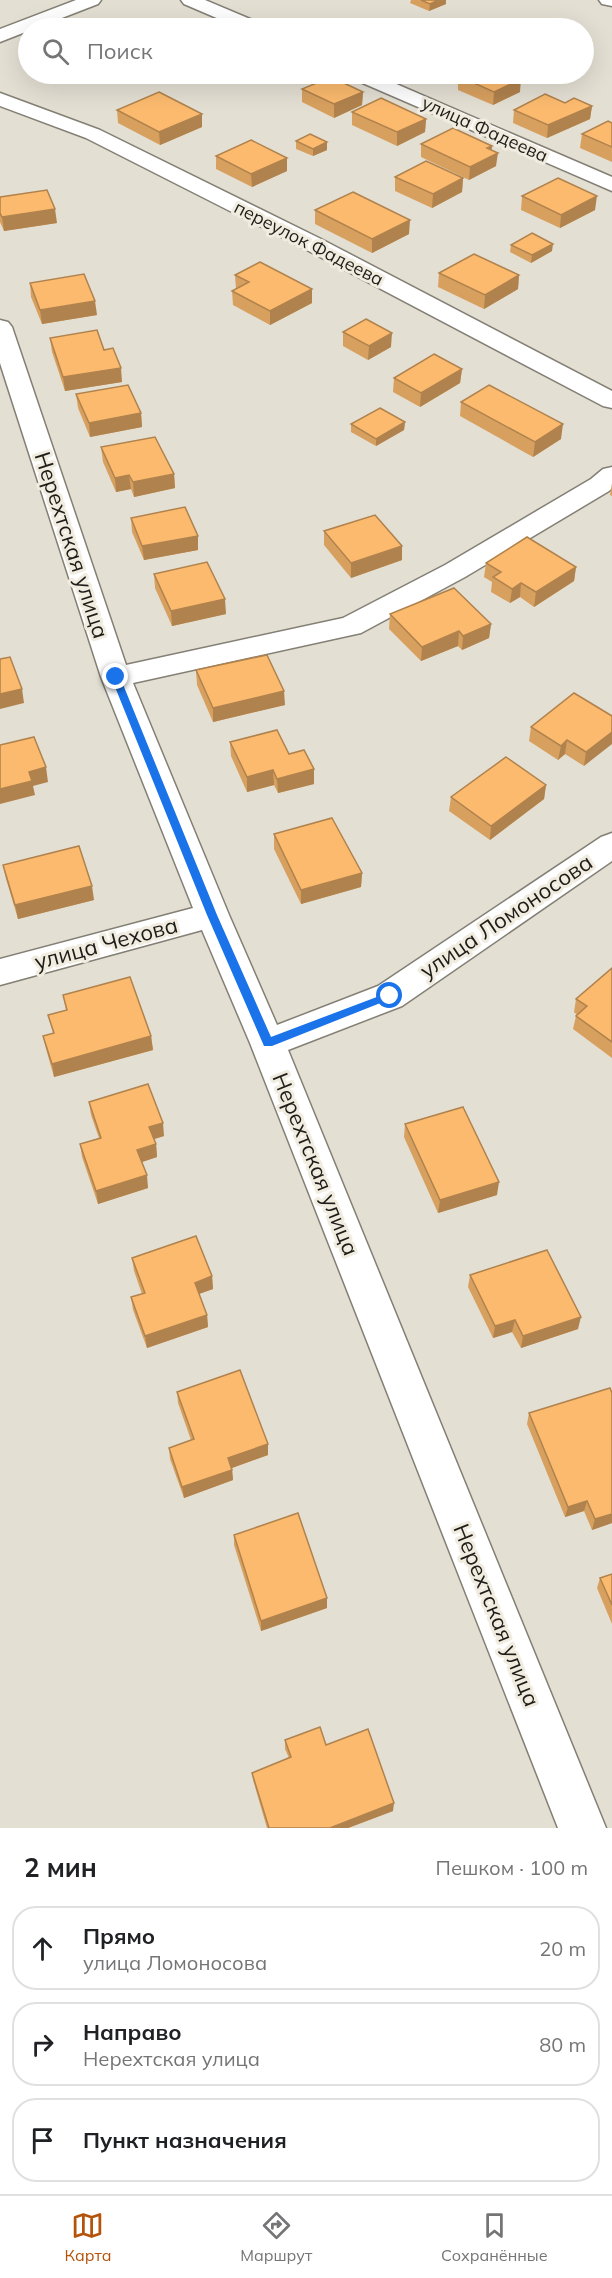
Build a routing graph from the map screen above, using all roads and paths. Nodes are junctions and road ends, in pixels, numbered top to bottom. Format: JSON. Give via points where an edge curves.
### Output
{"nodes":[{"id":1,"x":93,"y":0,"type":"edge"},
{"id":2,"x":190,"y":0,"type":"edge"},
{"id":3,"x":46,"y":18,"type":"edge"},
{"id":4,"x":232,"y":18,"type":"edge"},
{"id":5,"x":18,"y":29,"type":"edge"},
{"id":6,"x":0,"y":36,"type":"edge"},
{"id":7,"x":381,"y":84,"type":"edge"},
{"id":8,"x":0,"y":99,"type":"edge"},
{"id":9,"x":612,"y":184,"type":"edge"},
{"id":10,"x":0,"y":327,"type":"edge"},
{"id":11,"x":612,"y":401,"type":"edge"},
{"id":12,"x":612,"y":476,"type":"edge"},
{"id":13,"x":116,"y":677,"type":"junction"},
{"id":14,"x":612,"y":845,"type":"edge"},
{"id":15,"x":212,"y":915,"type":"junction"},
{"id":16,"x":0,"y":972,"type":"edge"},
{"id":17,"x":268,"y":1043,"type":"junction"},
{"id":18,"x":582,"y":1828,"type":"edge"}],
"edges":[{"from":1,"to":3,"type":"street"},
{"from":2,"to":4,"type":"street"},
{"from":5,"to":6,"type":"street"},
{"from":7,"to":9,"type":"street","name":"улица Фадеева"},
{"from":8,"to":11,"type":"street","name":"переулок Фадеева","via":[[100,137]]},
{"from":10,"to":13,"type":"street","name":"Нерехтская улица"},
{"from":12,"to":13,"type":"street","via":[[455,571],[351,626]]},
{"from":13,"to":15,"type":"street","name":"Нерехтская улица"},
{"from":14,"to":17,"type":"street","name":"улица Ломоносова","via":[[390,996]]},
{"from":15,"to":16,"type":"street","name":"улица Чехова"},
{"from":15,"to":17,"type":"street","name":"Нерехтская улица"},
{"from":17,"to":18,"type":"street","name":"Нерехтская улица"}]}
